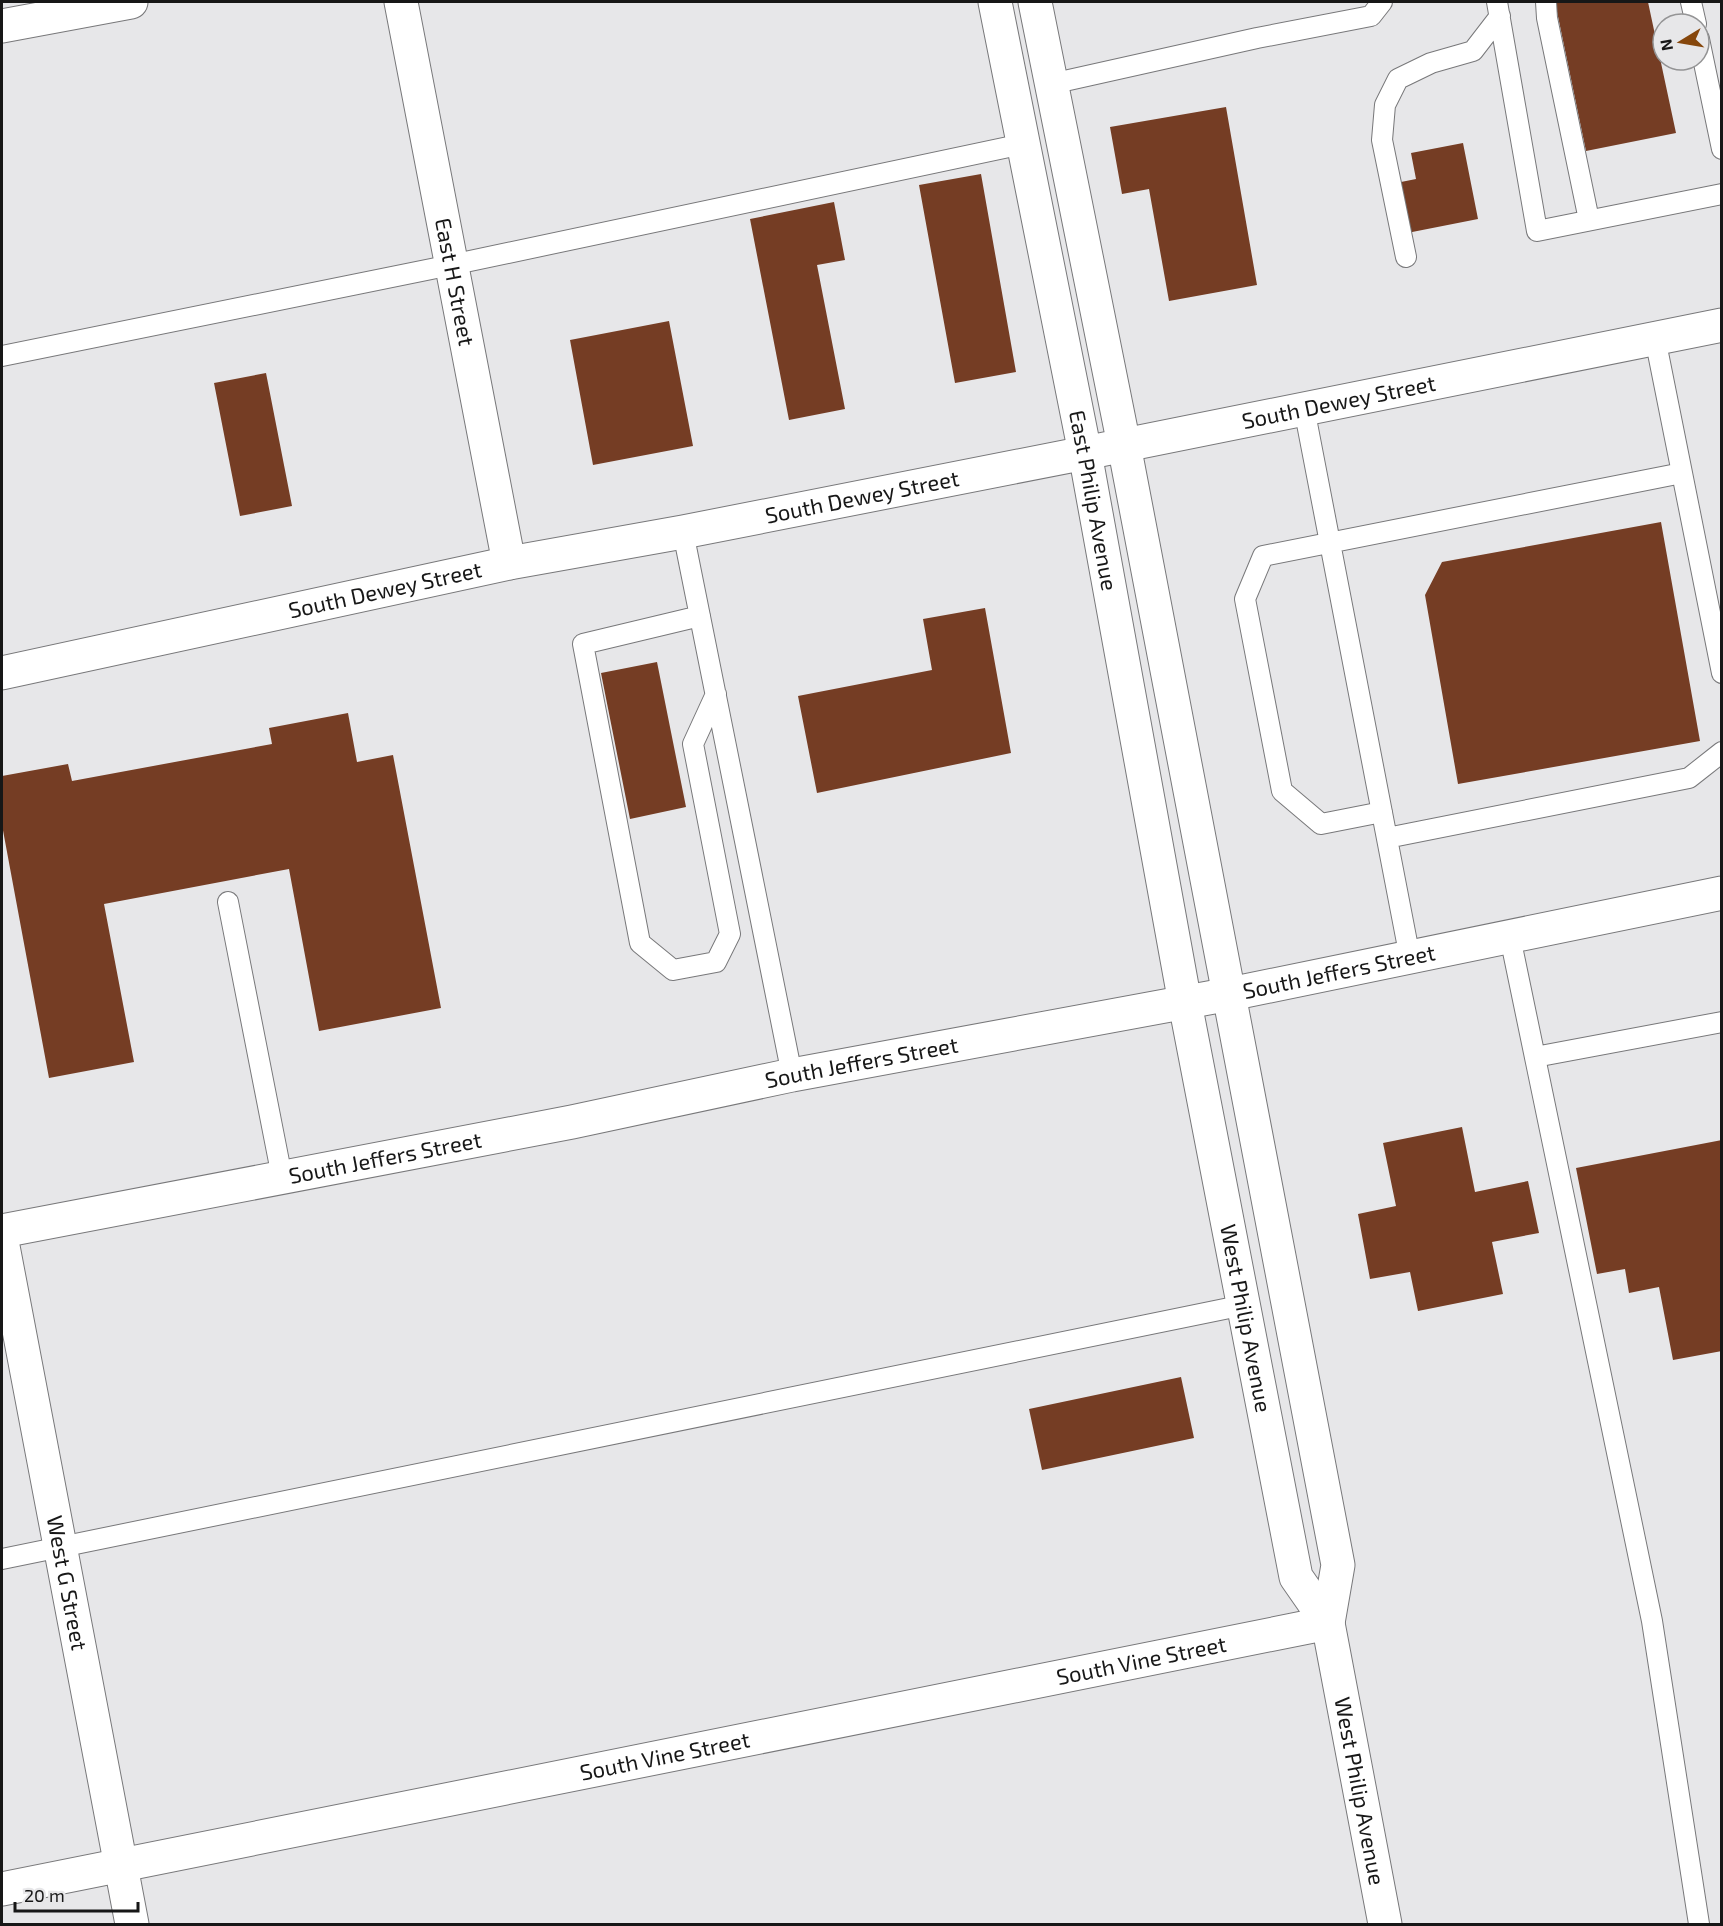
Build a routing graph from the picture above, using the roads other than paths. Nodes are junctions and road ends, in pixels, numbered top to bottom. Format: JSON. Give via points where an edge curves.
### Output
{"nodes":[{"id":1,"x":131,"y":2,"type":"edge"},
{"id":2,"x":401,"y":2,"type":"edge"},
{"id":3,"x":995,"y":2,"type":"edge"},
{"id":4,"x":1035,"y":2,"type":"edge"},
{"id":5,"x":1382,"y":2,"type":"edge"},
{"id":6,"x":1546,"y":2,"type":"edge"},
{"id":7,"x":1499,"y":9,"type":"edge"},
{"id":8,"x":2,"y":26,"type":"edge"},
{"id":9,"x":1706,"y":72,"type":"edge"},
{"id":10,"x":1051,"y":84,"type":"junction"},
{"id":11,"x":1023,"y":144,"type":"junction"},
{"id":12,"x":1722,"y":149,"type":"edge"},
{"id":13,"x":1722,"y":195,"type":"edge"},
{"id":14,"x":1589,"y":220,"type":"junction"},
{"id":15,"x":1406,"y":257,"type":"dead end"},
{"id":16,"x":451,"y":265,"type":"junction"},
{"id":17,"x":1722,"y":325,"type":"edge"},
{"id":18,"x":1655,"y":338,"type":"junction"},
{"id":19,"x":2,"y":356,"type":"edge"},
{"id":20,"x":1304,"y":408,"type":"junction"},
{"id":21,"x":1124,"y":445,"type":"junction"},
{"id":22,"x":1085,"y":453,"type":"junction"},
{"id":23,"x":1682,"y":473,"type":"junction"},
{"id":24,"x":683,"y":532,"type":"junction"},
{"id":25,"x":1329,"y":541,"type":"junction"},
{"id":26,"x":508,"y":563,"type":"junction"},
{"id":27,"x":700,"y":616,"type":"junction"},
{"id":28,"x":2,"y":673,"type":"edge"},
{"id":29,"x":1722,"y":673,"type":"edge"},
{"id":30,"x":716,"y":694,"type":"junction"},
{"id":31,"x":1722,"y":752,"type":"edge"},
{"id":32,"x":1382,"y":812,"type":"junction"},
{"id":33,"x":1387,"y":838,"type":"junction"},
{"id":34,"x":1722,"y":893,"type":"edge"},
{"id":35,"x":228,"y":902,"type":"dead end"},
{"id":36,"x":1510,"y":937,"type":"junction"},
{"id":37,"x":1410,"y":958,"type":"junction"},
{"id":38,"x":1230,"y":994,"type":"junction"},
{"id":39,"x":1185,"y":1003,"type":"junction"},
{"id":40,"x":1722,"y":1022,"type":"edge"},
{"id":41,"x":1535,"y":1057,"type":"junction"},
{"id":42,"x":792,"y":1075,"type":"junction"},
{"id":43,"x":282,"y":1177,"type":"junction"},
{"id":44,"x":2,"y":1231,"type":"edge"},
{"id":45,"x":2,"y":1241,"type":"edge"},
{"id":46,"x":1244,"y":1305,"type":"junction"},
{"id":47,"x":60,"y":1547,"type":"junction"},
{"id":48,"x":2,"y":1559,"type":"edge"},
{"id":49,"x":1328,"y":1623,"type":"junction"},
{"id":50,"x":121,"y":1865,"type":"junction"},
{"id":51,"x":2,"y":1889,"type":"edge"},
{"id":52,"x":132,"y":1924,"type":"edge"},
{"id":53,"x":1385,"y":1924,"type":"edge"},
{"id":54,"x":1699,"y":1924,"type":"edge"}],
"edges":[{"from":1,"to":8,"type":"main road"},
{"from":2,"to":16,"type":"main road","name":"East H Street"},
{"from":3,"to":11,"type":"main road","name":"East Philip Avenue"},
{"from":4,"to":10,"type":"main road","name":"East Philip Avenue"},
{"from":5,"to":10,"type":"lane","via":[[1371,16]]},
{"from":6,"to":14,"type":"lane"},
{"from":7,"to":14,"type":"lane","via":[[1538,231]]},
{"from":7,"to":15,"type":"lane","via":[[1473,51],[1431,63],[1398,79],[1385,105],[1382,140]]},
{"from":9,"to":12,"type":"lane"},
{"from":10,"to":21,"type":"main road","name":"East Philip Avenue"},
{"from":11,"to":16,"type":"lane"},
{"from":11,"to":22,"type":"main road","name":"East Philip Avenue"},
{"from":13,"to":14,"type":"lane"},
{"from":16,"to":19,"type":"lane"},
{"from":16,"to":26,"type":"main road","name":"East H Street"},
{"from":17,"to":18,"type":"main road","name":"South Dewey Street"},
{"from":18,"to":20,"type":"main road","name":"South Dewey Street"},
{"from":18,"to":23,"type":"lane"},
{"from":20,"to":21,"type":"main road","name":"South Dewey Street"},
{"from":20,"to":25,"type":"lane"},
{"from":21,"to":22,"type":"main road","name":"South Dewey Street"},
{"from":21,"to":38,"type":"main road","name":"East Philip Avenue"},
{"from":22,"to":24,"type":"main road","name":"South Dewey Street"},
{"from":22,"to":39,"type":"main road","name":"East Philip Avenue"},
{"from":23,"to":25,"type":"lane"},
{"from":23,"to":29,"type":"lane"},
{"from":24,"to":26,"type":"main road","name":"South Dewey Street"},
{"from":24,"to":27,"type":"lane"},
{"from":25,"to":32,"type":"lane"},
{"from":25,"to":32,"type":"lane","via":[[1263,556],[1245,599],[1262,689],[1282,791],[1321,824]]},
{"from":26,"to":28,"type":"main road","name":"South Dewey Street"},
{"from":27,"to":30,"type":"lane"},
{"from":27,"to":30,"type":"lane","via":[[583,644],[640,943],[674,970],[716,962],[730,934],[693,744]]},
{"from":30,"to":42,"type":"lane"},
{"from":31,"to":33,"type":"lane","via":[[1689,778]]},
{"from":32,"to":33,"type":"lane"},
{"from":33,"to":37,"type":"lane"},
{"from":34,"to":36,"type":"main road","name":"South Jeffers Street"},
{"from":35,"to":43,"type":"lane"},
{"from":36,"to":37,"type":"main road","name":"South Jeffers Street"},
{"from":36,"to":41,"type":"lane"},
{"from":37,"to":38,"type":"main road","name":"South Jeffers Street"},
{"from":38,"to":39,"type":"main road","name":"South Jeffers Street"},
{"from":38,"to":49,"type":"main road","name":"West Philip Avenue","via":[[1338,1565]]},
{"from":39,"to":42,"type":"main road","name":"South Jeffers Street"},
{"from":39,"to":46,"type":"main road","name":"West Philip Avenue"},
{"from":40,"to":41,"type":"lane"},
{"from":41,"to":54,"type":"lane","via":[[1652,1621]]},
{"from":42,"to":43,"type":"main road","name":"South Jeffers Street"},
{"from":43,"to":44,"type":"main road","name":"South Jeffers Street"},
{"from":45,"to":47,"type":"main road","name":"West G Street"},
{"from":46,"to":47,"type":"lane"},
{"from":46,"to":49,"type":"main road","name":"West Philip Avenue","via":[[1296,1577]]},
{"from":47,"to":48,"type":"lane"},
{"from":47,"to":50,"type":"main road","name":"West G Street"},
{"from":49,"to":50,"type":"main road","name":"South Vine Street"},
{"from":49,"to":53,"type":"main road","name":"West Philip Avenue"},
{"from":50,"to":51,"type":"main road","name":"South Vine Street"},
{"from":50,"to":52,"type":"main road","name":"West G Street"}]}
